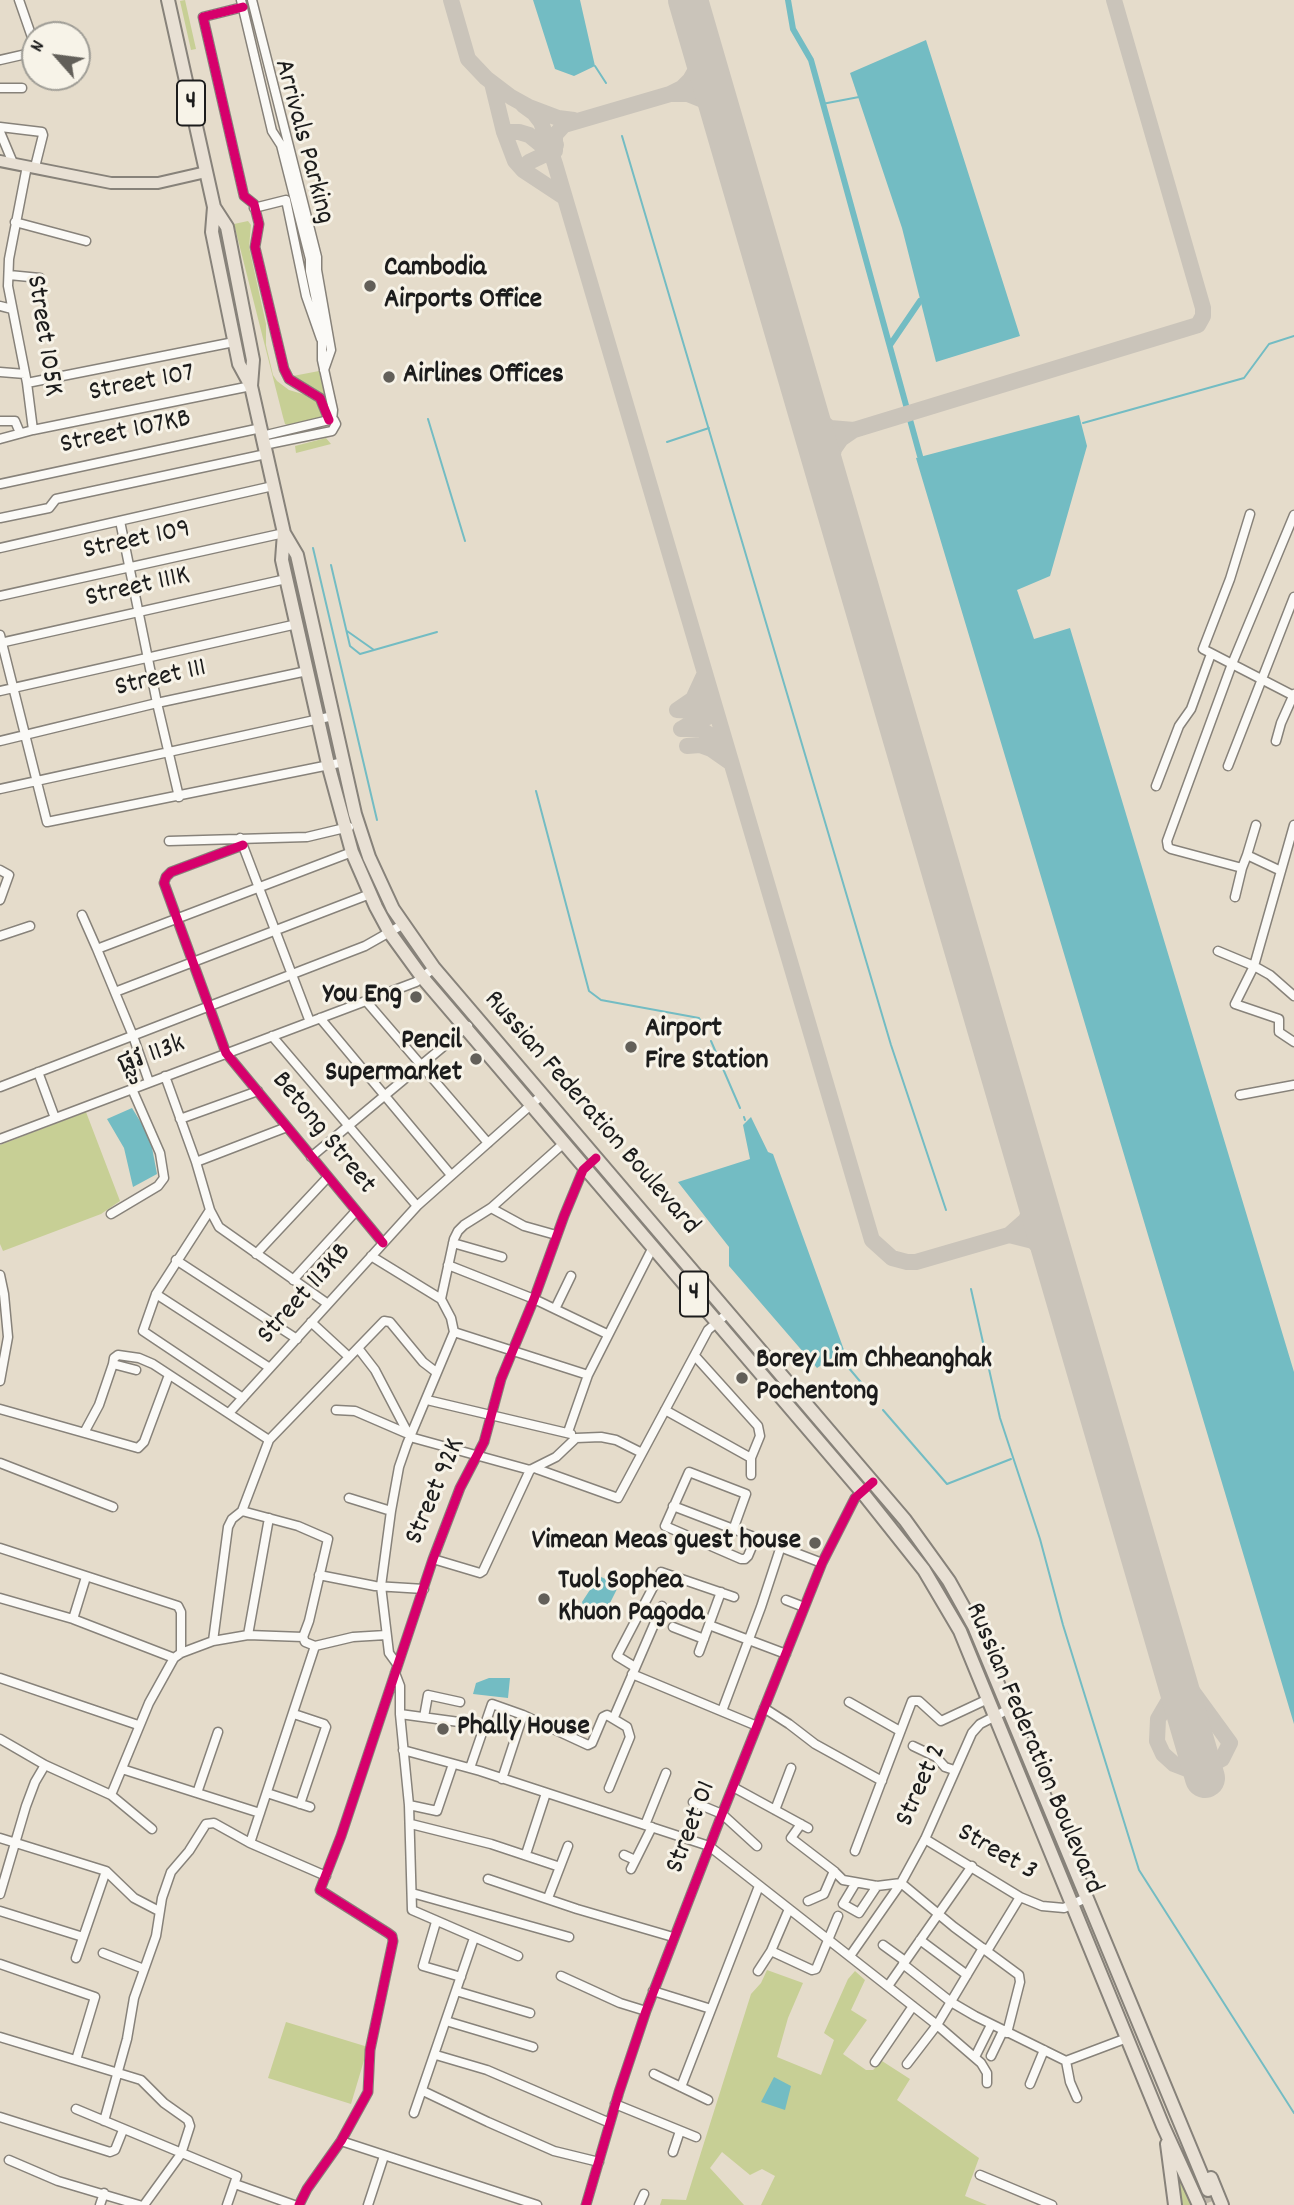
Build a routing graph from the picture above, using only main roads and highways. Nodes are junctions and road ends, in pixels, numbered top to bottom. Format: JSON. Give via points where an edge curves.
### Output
{"nodes":[{"id":1,"x":168,"y":0,"type":"edge"},
{"id":2,"x":0,"y":161,"type":"edge"},
{"id":3,"x":206,"y":172,"type":"junction"},
{"id":4,"x":214,"y":207,"type":"junction"},
{"id":5,"x":251,"y":386,"type":"junction"},
{"id":6,"x":284,"y":533,"type":"junction"},
{"id":7,"x":1149,"y":2049,"type":"junction"},
{"id":8,"x":1163,"y":2126,"type":"junction"},
{"id":9,"x":1208,"y":2190,"type":"tunnel mouth"},
{"id":10,"x":1203,"y":2204,"type":"edge"},
{"id":11,"x":1175,"y":2205,"type":"edge"},
{"id":12,"x":1222,"y":2205,"type":"edge"}],
"edges":[{"from":1,"to":3,"type":"highway","name":"Russian Federation Boulevard","number":"4"},
{"from":2,"to":3,"type":"main road","via":[[111,183],[158,183]]},
{"from":3,"to":4,"type":"highway","name":"Russian Federation Boulevard","number":"4"},
{"from":4,"to":5,"type":"highway","name":"Russian Federation Boulevard","number":"4","via":[[212,232],[234,342]]},
{"from":4,"to":5,"type":"highway","name":"Russian Federation Boulevard","number":"4","via":[[227,228],[253,360]]},
{"from":5,"to":6,"type":"highway","name":"Russian Federation Boulevard","number":"4"},
{"from":6,"to":7,"type":"highway","name":"Russian Federation Boulevard","number":"4","via":[[298,555],[358,825],[402,925],[476,1019],[923,1542],[974,1626]]},
{"from":6,"to":8,"type":"highway","name":"Russian Federation Boulevard","number":"4","via":[[282,560],[344,829],[390,933],[422,977],[862,1492],[936,1589],[960,1632]]},
{"from":7,"to":9,"type":"highway"},
{"from":7,"to":10,"type":"highway","via":[[1154,2081]]},
{"from":7,"to":12,"type":"highway","via":[[1168,2075]]},
{"from":8,"to":10,"type":"highway"},
{"from":8,"to":11,"type":"highway"}]}
